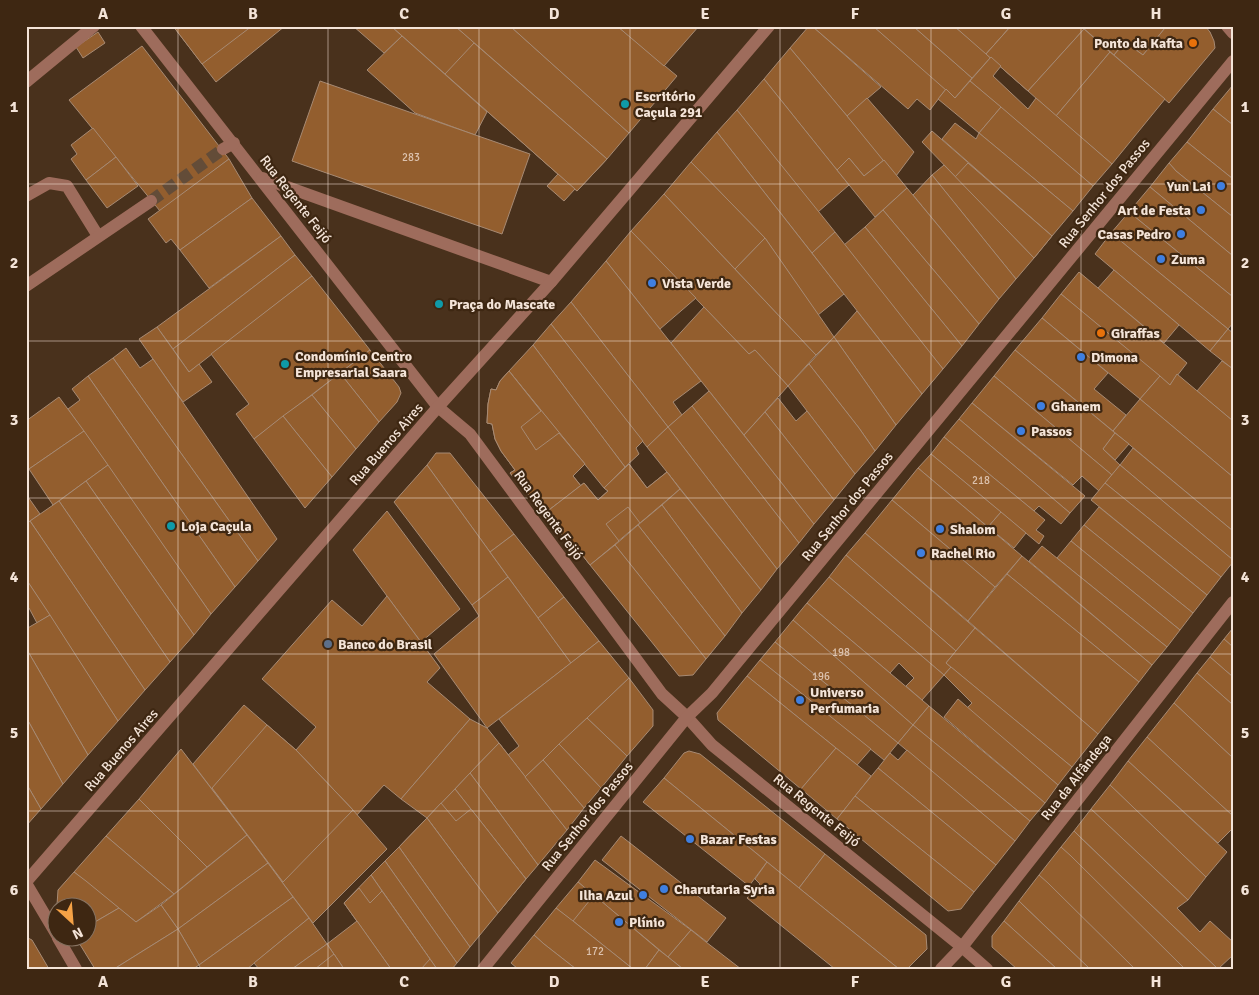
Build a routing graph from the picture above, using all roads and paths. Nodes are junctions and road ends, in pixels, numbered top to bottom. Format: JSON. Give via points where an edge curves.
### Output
{"nodes":[{"id":1,"x":94,"y":26,"type":"edge"},
{"id":2,"x":141,"y":26,"type":"edge"},
{"id":3,"x":769,"y":26,"type":"edge"},
{"id":4,"x":1227,"y":26,"type":"edge"},
{"id":5,"x":1233,"y":33,"type":"edge"},
{"id":6,"x":1233,"y":61,"type":"edge"},
{"id":7,"x":26,"y":82,"type":"edge"},
{"id":8,"x":262,"y":178,"type":"junction"},
{"id":9,"x":26,"y":196,"type":"edge"},
{"id":10,"x":151,"y":201,"type":"tunnel mouth"},
{"id":11,"x":98,"y":236,"type":"junction"},
{"id":12,"x":551,"y":282,"type":"junction"},
{"id":13,"x":26,"y":286,"type":"edge"},
{"id":14,"x":438,"y":407,"type":"junction"},
{"id":15,"x":1233,"y":602,"type":"edge"},
{"id":16,"x":687,"y":717,"type":"junction"},
{"id":17,"x":26,"y":883,"type":"edge"},
{"id":18,"x":48,"y":920,"type":"edge"},
{"id":19,"x":962,"y":947,"type":"junction"},
{"id":20,"x":64,"y":948,"type":"edge"},
{"id":21,"x":76,"y":969,"type":"edge"},
{"id":22,"x":483,"y":969,"type":"edge"},
{"id":23,"x":941,"y":969,"type":"edge"},
{"id":24,"x":986,"y":969,"type":"edge"}],
"edges":[{"from":1,"to":7,"type":"street"},
{"from":2,"to":8,"type":"street","name":"Rua Regente Feijó","via":[[228,146]]},
{"from":3,"to":12,"type":"street","name":"Rua Buenos Aires"},
{"from":4,"to":5,"type":"street"},
{"from":6,"to":16,"type":"street","name":"Rua Senhor dos Passos","via":[[719,685]]},
{"from":8,"to":12,"type":"street"},
{"from":8,"to":14,"type":"street","name":"Rua Regente Feijó"},
{"from":9,"to":11,"type":"street","via":[[49,183],[68,186]]},
{"from":10,"to":11,"type":"street"},
{"from":11,"to":13,"type":"street"},
{"from":12,"to":14,"type":"street","name":"Rua Buenos Aires"},
{"from":14,"to":16,"type":"street","name":"Rua Regente Feijó","via":[[470,434],[662,694]]},
{"from":14,"to":17,"type":"street","name":"Rua Buenos Aires"},
{"from":15,"to":19,"type":"street","name":"Rua da Alfândega"},
{"from":16,"to":19,"type":"street","name":"Rua Regente Feijó","via":[[712,746]]},
{"from":16,"to":22,"type":"street","name":"Rua Senhor dos Passos"},
{"from":17,"to":18,"type":"street"},
{"from":19,"to":23,"type":"street","name":"Rua da Alfândega"},
{"from":19,"to":24,"type":"street","name":"Rua Regente Feijó"},
{"from":20,"to":21,"type":"street"}]}
